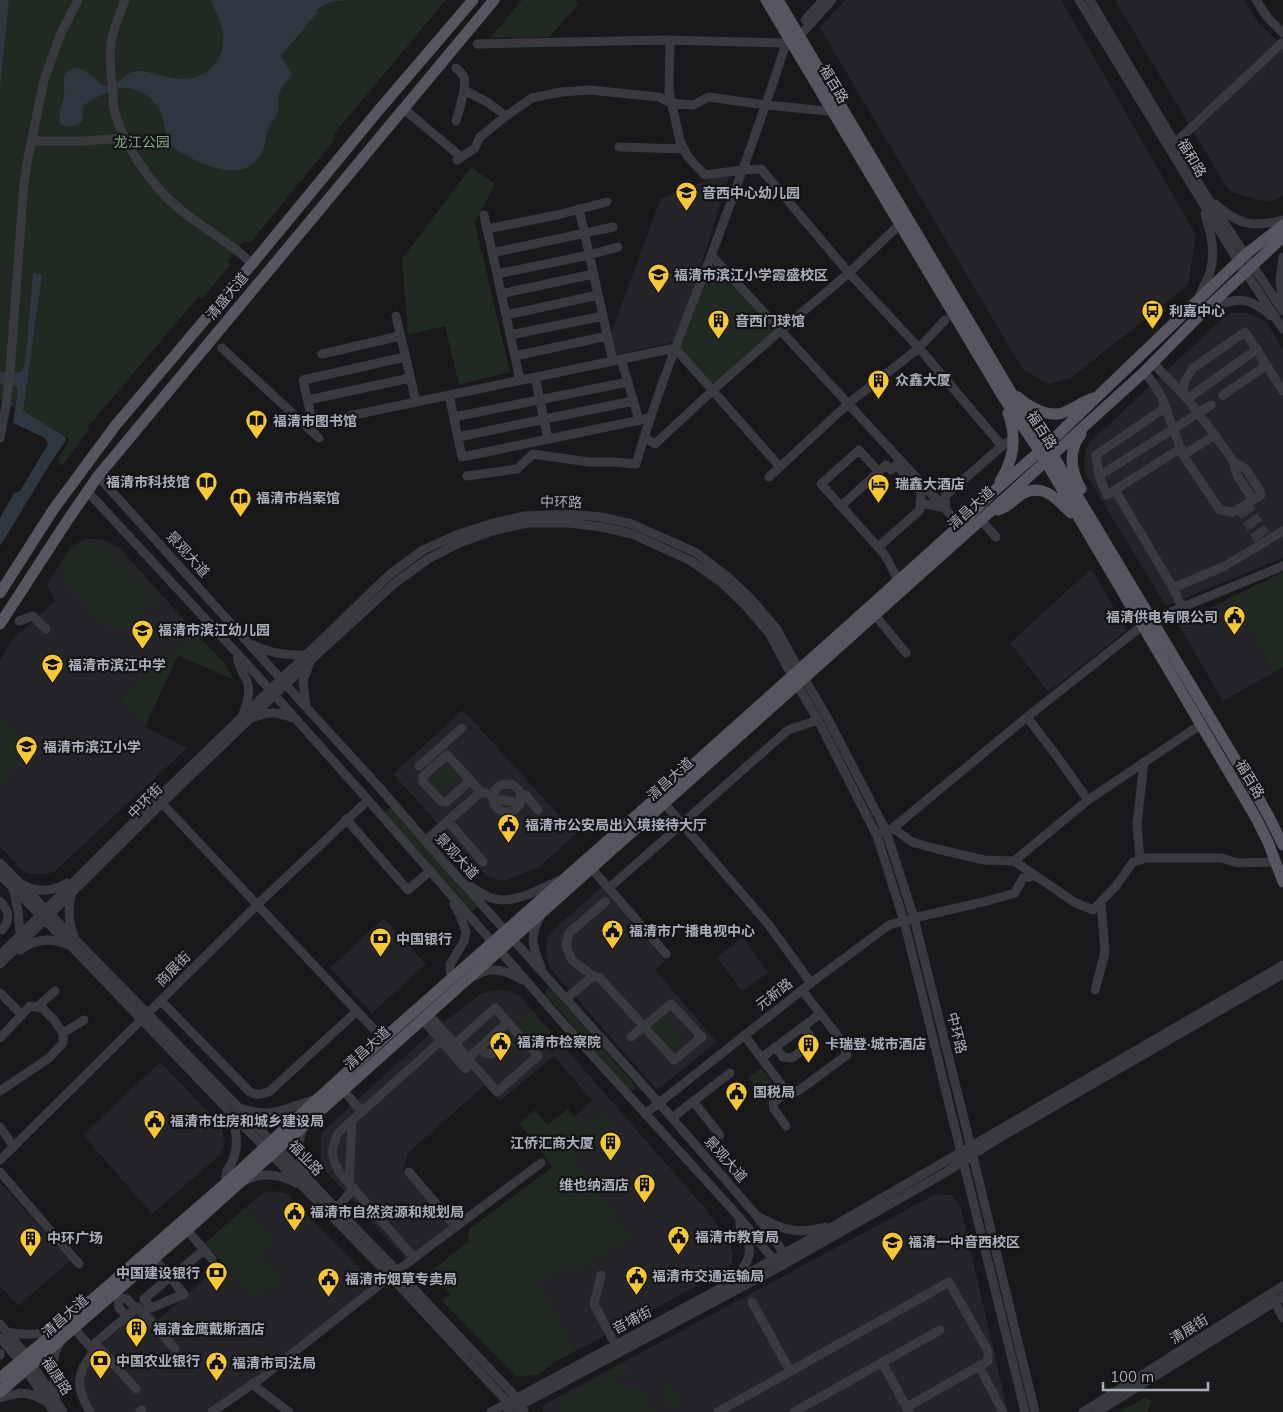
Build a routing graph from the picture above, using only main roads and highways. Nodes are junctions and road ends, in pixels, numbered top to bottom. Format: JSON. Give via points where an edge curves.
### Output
{"nodes":[{"id":1,"x":473,"y":0,"type":"edge"},
{"id":2,"x":494,"y":0,"type":"edge"},
{"id":3,"x":766,"y":0,"type":"edge"},
{"id":4,"x":778,"y":0,"type":"edge"},
{"id":5,"x":792,"y":38,"type":"junction"},
{"id":6,"x":1283,"y":225,"type":"edge"},
{"id":7,"x":1283,"y":236,"type":"edge"},
{"id":8,"x":1201,"y":306,"type":"junction"},
{"id":9,"x":1007,"y":395,"type":"junction"},
{"id":10,"x":1098,"y":397,"type":"junction"},
{"id":11,"x":1090,"y":421,"type":"junction"},
{"id":12,"x":1046,"y":454,"type":"junction"},
{"id":13,"x":993,"y":492,"type":"junction"},
{"id":14,"x":984,"y":517,"type":"junction"},
{"id":15,"x":1085,"y":520,"type":"junction"},
{"id":16,"x":0,"y":593,"type":"edge"},
{"id":17,"x":1146,"y":623,"type":"junction"},
{"id":18,"x":0,"y":624,"type":"edge"},
{"id":19,"x":798,"y":677,"type":"junction"},
{"id":20,"x":1283,"y":845,"type":"edge"},
{"id":21,"x":1283,"y":882,"type":"edge"},
{"id":22,"x":509,"y":935,"type":"junction"},
{"id":23,"x":454,"y":984,"type":"junction"},
{"id":24,"x":271,"y":1148,"type":"junction"},
{"id":25,"x":59,"y":1335,"type":"junction"},
{"id":26,"x":26,"y":1363,"type":"junction"},
{"id":27,"x":0,"y":1378,"type":"edge"},
{"id":28,"x":0,"y":1392,"type":"edge"}],
"edges":[{"from":1,"to":16,"type":"main road","name":"清盛大道","via":[[115,426],[53,510]]},
{"from":2,"to":18,"type":"main road","name":"清盛大道","via":[[98,476]]},
{"from":3,"to":5,"type":"main road","name":"福百路"},
{"from":4,"to":5,"type":"main road","name":"福百路"},
{"from":5,"to":9,"type":"main road","name":"福百路"},
{"from":5,"to":9,"type":"main road","name":"福百路","via":[[900,224]]},
{"from":6,"to":8,"type":"main road","name":"清昌大道","via":[[1242,258]]},
{"from":7,"to":8,"type":"main road","name":"清昌大道","via":[[1249,269]]},
{"from":8,"to":10,"type":"main road","name":"清昌大道"},
{"from":8,"to":11,"type":"main road","name":"清昌大道","via":[[1153,363]]},
{"from":9,"to":10,"type":"main road","via":[[1052,414],[1063,413],[1082,401]]},
{"from":9,"to":12,"type":"main road","name":"福百路"},
{"from":9,"to":13,"type":"main road","via":[[1014,441],[1009,466]]},
{"from":10,"to":12,"type":"main road","name":"清昌大道"},
{"from":11,"to":12,"type":"main road","name":"清昌大道"},
{"from":11,"to":15,"type":"main road","via":[[1078,437],[1071,464],[1089,504]]},
{"from":12,"to":13,"type":"main road","name":"清昌大道"},
{"from":12,"to":14,"type":"main road","name":"清昌大道"},
{"from":12,"to":15,"type":"main road","name":"福百路"},
{"from":13,"to":19,"type":"main road","name":"清昌大道"},
{"from":14,"to":15,"type":"main road","via":[[1035,490],[1051,494]]},
{"from":14,"to":19,"type":"main road","name":"清昌大道"},
{"from":15,"to":17,"type":"main road","name":"福百路"},
{"from":17,"to":20,"type":"main road","name":"福百路","via":[[1269,817]]},
{"from":17,"to":21,"type":"main road","name":"福百路","via":[[1200,725],[1256,818]]},
{"from":19,"to":22,"type":"main road","name":"清昌大道","via":[[567,876]]},
{"from":19,"to":22,"type":"main road","name":"清昌大道","via":[[665,804],[552,903]]},
{"from":22,"to":23,"type":"main road","name":"清昌大道"},
{"from":23,"to":24,"type":"main road","name":"清昌大道","via":[[383,1039],[317,1099]]},
{"from":23,"to":24,"type":"main road","name":"清昌大道","via":[[427,1019]]},
{"from":24,"to":25,"type":"main road","name":"清昌大道","via":[[226,1182]]},
{"from":24,"to":25,"type":"main road","name":"清昌大道","via":[[239,1183],[116,1295],[74,1328]]},
{"from":25,"to":26,"type":"main road","name":"清昌大道"},
{"from":26,"to":27,"type":"main road","name":"清昌大道"},
{"from":26,"to":28,"type":"main road","name":"清昌大道"}]}
